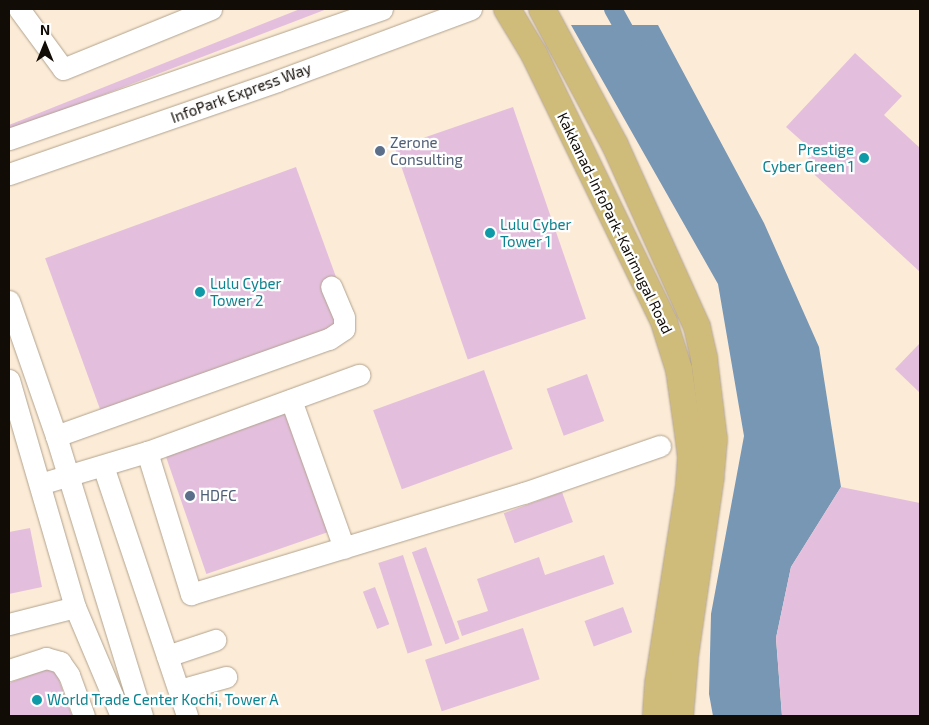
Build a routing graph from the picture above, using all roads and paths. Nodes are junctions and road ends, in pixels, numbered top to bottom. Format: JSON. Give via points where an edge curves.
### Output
{"nodes":[{"id":1,"x":20,"y":9,"type":"edge"},
{"id":2,"x":211,"y":9,"type":"edge"},
{"id":3,"x":382,"y":9,"type":"edge"},
{"id":4,"x":471,"y":9,"type":"edge"},
{"id":5,"x":507,"y":9,"type":"edge"},
{"id":6,"x":542,"y":9,"type":"edge"},
{"id":7,"x":9,"y":139,"type":"edge"},
{"id":8,"x":9,"y":174,"type":"edge"},
{"id":9,"x":330,"y":287,"type":"dead end"},
{"id":10,"x":9,"y":301,"type":"edge"},
{"id":11,"x":359,"y":375,"type":"dead end"},
{"id":12,"x":9,"y":380,"type":"edge"},
{"id":13,"x":291,"y":400,"type":"junction"},
{"id":14,"x":56,"y":436,"type":"junction"},
{"id":15,"x":660,"y":446,"type":"dead end"},
{"id":16,"x":147,"y":452,"type":"junction"},
{"id":17,"x":103,"y":466,"type":"junction"},
{"id":18,"x":68,"y":475,"type":"junction"},
{"id":19,"x":40,"y":484,"type":"junction"},
{"id":20,"x":344,"y":548,"type":"junction"},
{"id":21,"x":75,"y":607,"type":"junction"},
{"id":22,"x":9,"y":624,"type":"edge"},
{"id":23,"x":215,"y":640,"type":"dead end"},
{"id":24,"x":167,"y":656,"type":"junction"},
{"id":25,"x":9,"y":670,"type":"edge"},
{"id":26,"x":226,"y":677,"type":"dead end"},
{"id":27,"x":179,"y":690,"type":"junction"},
{"id":28,"x":84,"y":716,"type":"edge"},
{"id":29,"x":121,"y":716,"type":"edge"},
{"id":30,"x":142,"y":716,"type":"edge"},
{"id":31,"x":187,"y":716,"type":"edge"},
{"id":32,"x":656,"y":716,"type":"edge"},
{"id":33,"x":680,"y":716,"type":"edge"}],
"edges":[{"from":1,"to":2,"type":"street","via":[[63,69]]},
{"from":3,"to":7,"type":"street"},
{"from":4,"to":8,"type":"street","name":"InfoPark Express Way","via":[[277,81]]},
{"from":5,"to":32,"type":"main road","name":"Kakkanad-InfoPark-Karimugal Road","via":[[534,54],[664,322],[679,370],[691,457]]},
{"from":6,"to":33,"type":"main road","name":"Kakkanad-InfoPark-Karimugal Road","via":[[615,145],[697,327],[704,358],[714,439]]},
{"from":9,"to":14,"type":"street","via":[[344,317],[344,329],[329,338]]},
{"from":10,"to":14,"type":"street"},
{"from":11,"to":13,"type":"street"},
{"from":12,"to":19,"type":"street"},
{"from":13,"to":16,"type":"street"},
{"from":13,"to":20,"type":"street"},
{"from":14,"to":18,"type":"street"},
{"from":15,"to":20,"type":"street","via":[[524,493]]},
{"from":16,"to":17,"type":"street"},
{"from":16,"to":20,"type":"street","via":[[191,594]]},
{"from":17,"to":18,"type":"street"},
{"from":17,"to":24,"type":"street"},
{"from":18,"to":19,"type":"street"},
{"from":18,"to":30,"type":"street"},
{"from":19,"to":21,"type":"street"},
{"from":21,"to":22,"type":"street"},
{"from":21,"to":29,"type":"street"},
{"from":23,"to":24,"type":"street"},
{"from":24,"to":27,"type":"street"},
{"from":25,"to":28,"type":"street","via":[[46,658],[60,662],[69,675]]},
{"from":26,"to":27,"type":"street"},
{"from":27,"to":31,"type":"street"}]}
